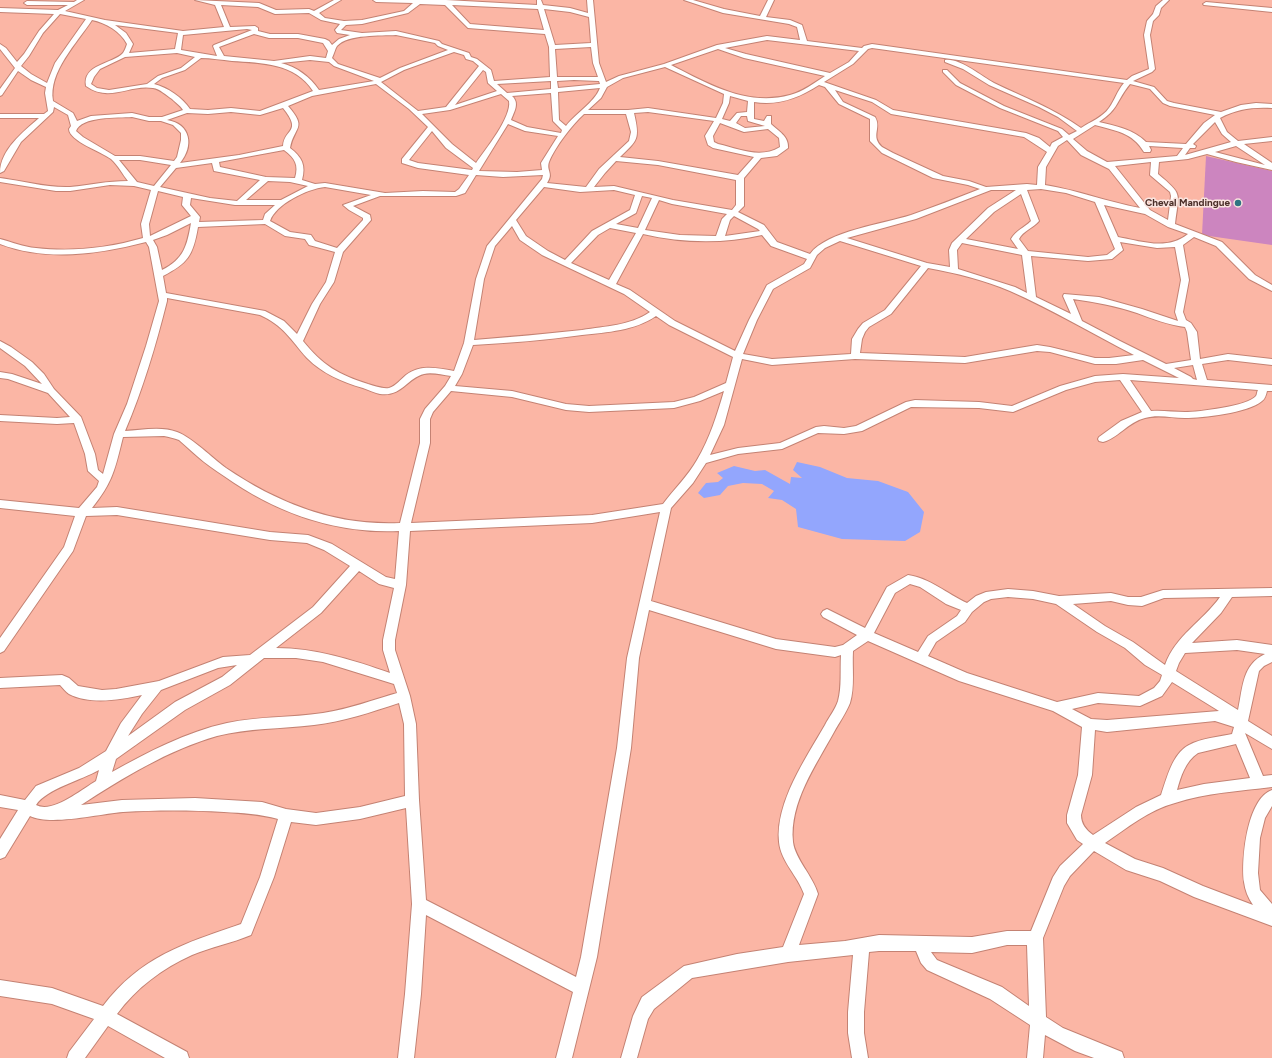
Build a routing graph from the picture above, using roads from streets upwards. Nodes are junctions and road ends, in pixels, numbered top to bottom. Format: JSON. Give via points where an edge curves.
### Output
{"nodes":[{"id":1,"x":198,"y":0,"type":"edge"},
{"id":2,"x":338,"y":0,"type":"edge"},
{"id":3,"x":376,"y":0,"type":"edge"},
{"id":4,"x":538,"y":0,"type":"edge"},
{"id":5,"x":590,"y":0,"type":"edge"},
{"id":6,"x":687,"y":0,"type":"edge"},
{"id":7,"x":771,"y":0,"type":"edge"},
{"id":8,"x":1166,"y":0,"type":"edge"},
{"id":9,"x":28,"y":1,"type":"edge"},
{"id":10,"x":84,"y":1,"type":"edge"},
{"id":11,"x":420,"y":1,"type":"junction"},
{"id":12,"x":432,"y":1,"type":"edge"},
{"id":13,"x":217,"y":2,"type":"edge"},
{"id":14,"x":446,"y":2,"type":"junction"},
{"id":15,"x":74,"y":3,"type":"junction"},
{"id":16,"x":1206,"y":4,"type":"dead end"},
{"id":17,"x":541,"y":7,"type":"junction"},
{"id":18,"x":0,"y":10,"type":"edge"},
{"id":19,"x":18,"y":10,"type":"junction"},
{"id":20,"x":1272,"y":10,"type":"edge"},
{"id":21,"x":59,"y":12,"type":"junction"},
{"id":22,"x":315,"y":12,"type":"junction"},
{"id":23,"x":87,"y":15,"type":"junction"},
{"id":24,"x":592,"y":16,"type":"junction"},
{"id":25,"x":762,"y":18,"type":"junction"},
{"id":26,"x":106,"y":22,"type":"junction"},
{"id":27,"x":344,"y":23,"type":"junction"},
{"id":28,"x":225,"y":29,"type":"junction"},
{"id":29,"x":253,"y":32,"type":"junction"},
{"id":30,"x":548,"y":32,"type":"junction"},
{"id":31,"x":181,"y":33,"type":"junction"},
{"id":32,"x":362,"y":35,"type":"junction"},
{"id":33,"x":804,"y":42,"type":"junction"},
{"id":34,"x":0,"y":46,"type":"edge"},
{"id":35,"x":593,"y":46,"type":"junction"},
{"id":36,"x":552,"y":47,"type":"junction"},
{"id":37,"x":717,"y":47,"type":"junction"},
{"id":38,"x":331,"y":50,"type":"junction"},
{"id":39,"x":453,"y":50,"type":"junction"},
{"id":40,"x":863,"y":50,"type":"junction"},
{"id":41,"x":178,"y":51,"type":"junction"},
{"id":42,"x":925,"y":54,"type":"junction"},
{"id":43,"x":125,"y":55,"type":"junction"},
{"id":44,"x":203,"y":55,"type":"junction"},
{"id":45,"x":221,"y":57,"type":"junction"},
{"id":46,"x":3,"y":60,"type":"dead end"},
{"id":47,"x":331,"y":60,"type":"junction"},
{"id":48,"x":272,"y":61,"type":"junction"},
{"id":49,"x":16,"y":65,"type":"junction"},
{"id":50,"x":666,"y":65,"type":"junction"},
{"id":51,"x":483,"y":66,"type":"junction"},
{"id":52,"x":945,"y":71,"type":"dead end"},
{"id":53,"x":829,"y":75,"type":"junction"},
{"id":54,"x":553,"y":79,"type":"junction"},
{"id":55,"x":378,"y":81,"type":"junction"},
{"id":56,"x":1128,"y":82,"type":"junction"},
{"id":57,"x":491,"y":83,"type":"junction"},
{"id":58,"x":603,"y":83,"type":"junction"},
{"id":59,"x":823,"y":84,"type":"junction"},
{"id":60,"x":49,"y":86,"type":"junction"},
{"id":61,"x":149,"y":86,"type":"junction"},
{"id":62,"x":554,"y":90,"type":"junction"},
{"id":63,"x":317,"y":92,"type":"junction"},
{"id":64,"x":727,"y":93,"type":"junction"},
{"id":65,"x":0,"y":94,"type":"edge"},
{"id":66,"x":504,"y":94,"type":"junction"},
{"id":67,"x":751,"y":99,"type":"junction"},
{"id":68,"x":51,"y":103,"type":"junction"},
{"id":69,"x":284,"y":105,"type":"junction"},
{"id":70,"x":1272,"y":106,"type":"edge"},
{"id":71,"x":448,"y":109,"type":"junction"},
{"id":72,"x":187,"y":111,"type":"junction"},
{"id":73,"x":583,"y":112,"type":"junction"},
{"id":74,"x":628,"y":112,"type":"junction"},
{"id":75,"x":891,"y":112,"type":"junction"},
{"id":76,"x":417,"y":113,"type":"junction"},
{"id":77,"x":749,"y":114,"type":"junction"},
{"id":78,"x":1219,"y":115,"type":"junction"},
{"id":79,"x":0,"y":116,"type":"edge"},
{"id":80,"x":45,"y":116,"type":"junction"},
{"id":81,"x":873,"y":118,"type":"junction"},
{"id":82,"x":163,"y":119,"type":"junction"},
{"id":83,"x":718,"y":120,"type":"junction"},
{"id":84,"x":507,"y":121,"type":"junction"},
{"id":85,"x":768,"y":123,"type":"junction"},
{"id":86,"x":1094,"y":123,"type":"junction"},
{"id":87,"x":732,"y":124,"type":"junction"},
{"id":88,"x":76,"y":126,"type":"junction"},
{"id":89,"x":432,"y":128,"type":"junction"},
{"id":90,"x":1081,"y":131,"type":"junction"},
{"id":91,"x":564,"y":132,"type":"junction"},
{"id":92,"x":1069,"y":137,"type":"junction"},
{"id":93,"x":1271,"y":140,"type":"edge"},
{"id":94,"x":1237,"y":143,"type":"junction"},
{"id":95,"x":1145,"y":144,"type":"junction"},
{"id":96,"x":1188,"y":146,"type":"junction"},
{"id":97,"x":1222,"y":147,"type":"junction"},
{"id":98,"x":285,"y":148,"type":"junction"},
{"id":99,"x":1052,"y":152,"type":"junction"},
{"id":100,"x":1209,"y":152,"type":"junction"},
{"id":101,"x":759,"y":156,"type":"junction"},
{"id":102,"x":114,"y":158,"type":"junction"},
{"id":103,"x":1179,"y":158,"type":"junction"},
{"id":104,"x":615,"y":159,"type":"junction"},
{"id":105,"x":1153,"y":160,"type":"junction"},
{"id":106,"x":215,"y":161,"type":"junction"},
{"id":107,"x":1107,"y":164,"type":"junction"},
{"id":108,"x":175,"y":165,"type":"junction"},
{"id":109,"x":1272,"y":167,"type":"edge"},
{"id":110,"x":474,"y":170,"type":"junction"},
{"id":111,"x":0,"y":171,"type":"edge"},
{"id":112,"x":547,"y":172,"type":"junction"},
{"id":113,"x":740,"y":178,"type":"junction"},
{"id":114,"x":266,"y":179,"type":"junction"},
{"id":115,"x":0,"y":180,"type":"edge"},
{"id":116,"x":298,"y":182,"type":"junction"},
{"id":117,"x":134,"y":184,"type":"junction"},
{"id":118,"x":541,"y":184,"type":"junction"},
{"id":119,"x":313,"y":186,"type":"junction"},
{"id":120,"x":1025,"y":187,"type":"junction"},
{"id":121,"x":1041,"y":187,"type":"junction"},
{"id":122,"x":155,"y":189,"type":"junction"},
{"id":123,"x":985,"y":189,"type":"junction"},
{"id":124,"x":588,"y":190,"type":"junction"},
{"id":125,"x":382,"y":194,"type":"junction"},
{"id":126,"x":639,"y":194,"type":"junction"},
{"id":127,"x":187,"y":196,"type":"junction"},
{"id":128,"x":656,"y":197,"type":"junction"},
{"id":129,"x":240,"y":202,"type":"junction"},
{"id":130,"x":284,"y":202,"type":"junction"},
{"id":131,"x":1099,"y":202,"type":"junction"},
{"id":132,"x":732,"y":212,"type":"junction"},
{"id":133,"x":1147,"y":212,"type":"junction"},
{"id":134,"x":512,"y":220,"type":"junction"},
{"id":135,"x":195,"y":221,"type":"junction"},
{"id":136,"x":266,"y":222,"type":"junction"},
{"id":137,"x":608,"y":225,"type":"junction"},
{"id":138,"x":1171,"y":225,"type":"junction"},
{"id":139,"x":641,"y":231,"type":"junction"},
{"id":140,"x":766,"y":232,"type":"junction"},
{"id":141,"x":1193,"y":234,"type":"junction"},
{"id":142,"x":720,"y":238,"type":"junction"},
{"id":143,"x":838,"y":238,"type":"junction"},
{"id":144,"x":148,"y":239,"type":"junction"},
{"id":145,"x":1115,"y":239,"type":"junction"},
{"id":146,"x":960,"y":240,"type":"junction"},
{"id":147,"x":1,"y":242,"type":"edge"},
{"id":148,"x":1179,"y":244,"type":"junction"},
{"id":149,"x":339,"y":252,"type":"junction"},
{"id":150,"x":1026,"y":253,"type":"junction"},
{"id":151,"x":812,"y":258,"type":"junction"},
{"id":152,"x":566,"y":264,"type":"junction"},
{"id":153,"x":926,"y":265,"type":"junction"},
{"id":154,"x":954,"y":270,"type":"junction"},
{"id":155,"x":159,"y":275,"type":"junction"},
{"id":156,"x":611,"y":284,"type":"junction"},
{"id":157,"x":1272,"y":288,"type":"edge"},
{"id":158,"x":161,"y":294,"type":"junction"},
{"id":159,"x":1032,"y":298,"type":"junction"},
{"id":160,"x":655,"y":312,"type":"junction"},
{"id":161,"x":1079,"y":322,"type":"junction"},
{"id":162,"x":1188,"y":325,"type":"junction"},
{"id":163,"x":298,"y":341,"type":"junction"},
{"id":164,"x":469,"y":343,"type":"junction"},
{"id":165,"x":0,"y":344,"type":"edge"},
{"id":166,"x":738,"y":356,"type":"junction"},
{"id":167,"x":855,"y":356,"type":"junction"},
{"id":168,"x":1144,"y":357,"type":"junction"},
{"id":169,"x":1196,"y":361,"type":"junction"},
{"id":170,"x":1272,"y":362,"type":"edge"},
{"id":171,"x":1165,"y":366,"type":"junction"},
{"id":172,"x":457,"y":374,"type":"junction"},
{"id":173,"x":0,"y":375,"type":"edge"},
{"id":174,"x":1124,"y":376,"type":"junction"},
{"id":175,"x":1192,"y":381,"type":"junction"},
{"id":176,"x":1203,"y":382,"type":"junction"},
{"id":177,"x":729,"y":385,"type":"junction"},
{"id":178,"x":1268,"y":387,"type":"edge"},
{"id":179,"x":449,"y":388,"type":"junction"},
{"id":180,"x":51,"y":391,"type":"junction"},
{"id":181,"x":1148,"y":414,"type":"junction"},
{"id":182,"x":0,"y":418,"type":"edge"},
{"id":183,"x":78,"y":419,"type":"junction"},
{"id":184,"x":119,"y":434,"type":"junction"},
{"id":185,"x":1103,"y":439,"type":"dead end"},
{"id":186,"x":702,"y":461,"type":"junction"},
{"id":187,"x":106,"y":480,"type":"junction"},
{"id":188,"x":0,"y":504,"type":"edge"},
{"id":189,"x":666,"y":507,"type":"junction"},
{"id":190,"x":82,"y":512,"type":"junction"},
{"id":191,"x":405,"y":527,"type":"junction"},
{"id":192,"x":358,"y":565,"type":"junction"},
{"id":193,"x":400,"y":585,"type":"junction"},
{"id":194,"x":1272,"y":592,"type":"edge"},
{"id":195,"x":1229,"y":593,"type":"junction"},
{"id":196,"x":1059,"y":600,"type":"junction"},
{"id":197,"x":646,"y":604,"type":"junction"},
{"id":198,"x":968,"y":609,"type":"junction"},
{"id":199,"x":827,"y":614,"type":"dead end"},
{"id":200,"x":866,"y":635,"type":"junction"},
{"id":201,"x":0,"y":648,"type":"edge"},
{"id":202,"x":1181,"y":648,"type":"junction"},
{"id":203,"x":847,"y":650,"type":"junction"},
{"id":204,"x":1272,"y":650,"type":"edge"},
{"id":205,"x":256,"y":656,"type":"junction"},
{"id":206,"x":1272,"y":656,"type":"edge"},
{"id":207,"x":921,"y":658,"type":"junction"},
{"id":208,"x":1169,"y":673,"type":"junction"},
{"id":209,"x":399,"y":681,"type":"junction"},
{"id":210,"x":0,"y":683,"type":"edge"},
{"id":211,"x":158,"y":686,"type":"junction"},
{"id":212,"x":404,"y":696,"type":"junction"},
{"id":213,"x":1057,"y":707,"type":"junction"},
{"id":214,"x":1242,"y":722,"type":"junction"},
{"id":215,"x":1089,"y":724,"type":"junction"},
{"id":216,"x":1240,"y":738,"type":"junction"},
{"id":217,"x":1272,"y":743,"type":"edge"},
{"id":218,"x":110,"y":756,"type":"junction"},
{"id":219,"x":1265,"y":782,"type":"edge"},
{"id":220,"x":102,"y":785,"type":"junction"},
{"id":221,"x":1272,"y":796,"type":"edge"},
{"id":222,"x":1167,"y":798,"type":"junction"},
{"id":223,"x":412,"y":800,"type":"junction"},
{"id":224,"x":0,"y":802,"type":"edge"},
{"id":225,"x":27,"y":808,"type":"junction"},
{"id":226,"x":57,"y":812,"type":"junction"},
{"id":227,"x":286,"y":815,"type":"junction"},
{"id":228,"x":1093,"y":843,"type":"junction"},
{"id":229,"x":0,"y":852,"type":"edge"},
{"id":230,"x":419,"y":904,"type":"junction"},
{"id":231,"x":1272,"y":914,"type":"edge"},
{"id":232,"x":1272,"y":919,"type":"edge"},
{"id":233,"x":1035,"y":938,"type":"junction"},
{"id":234,"x":921,"y":943,"type":"junction"},
{"id":235,"x":862,"y":945,"type":"junction"},
{"id":236,"x":788,"y":954,"type":"junction"},
{"id":237,"x":0,"y":988,"type":"edge"},
{"id":238,"x":582,"y":988,"type":"junction"},
{"id":239,"x":106,"y":1016,"type":"junction"},
{"id":240,"x":1038,"y":1021,"type":"junction"},
{"id":241,"x":566,"y":1057,"type":"edge"},
{"id":242,"x":75,"y":1058,"type":"edge"},
{"id":243,"x":181,"y":1058,"type":"edge"},
{"id":244,"x":406,"y":1058,"type":"edge"},
{"id":245,"x":630,"y":1058,"type":"edge"},
{"id":246,"x":860,"y":1058,"type":"edge"},
{"id":247,"x":1035,"y":1058,"type":"edge"},
{"id":248,"x":1116,"y":1058,"type":"edge"}],
"edges":[{"from":1,"to":13,"type":"street"},
{"from":2,"to":22,"type":"street"},
{"from":3,"to":11,"type":"street"},
{"from":4,"to":17,"type":"street"},
{"from":5,"to":24,"type":"street"},
{"from":6,"to":25,"type":"street","via":[[723,11]]},
{"from":7,"to":25,"type":"street"},
{"from":8,"to":56,"type":"street","via":[[1158,7],[1156,15],[1150,21],[1147,35],[1152,69]]},
{"from":9,"to":15,"type":"street"},
{"from":9,"to":19,"type":"street"},
{"from":10,"to":15,"type":"street"},
{"from":11,"to":12,"type":"street"},
{"from":11,"to":27,"type":"street","via":[[406,12],[362,22]]},
{"from":12,"to":14,"type":"street"},
{"from":13,"to":22,"type":"street","via":[[259,5],[275,12]]},
{"from":13,"to":28,"type":"street","via":[[227,24]]},
{"from":14,"to":17,"type":"street"},
{"from":14,"to":30,"type":"street","via":[[468,26]]},
{"from":15,"to":21,"type":"street"},
{"from":16,"to":20,"type":"street"},
{"from":17,"to":24,"type":"street","via":[[570,10]]},
{"from":17,"to":30,"type":"street"},
{"from":18,"to":19,"type":"street"},
{"from":19,"to":21,"type":"street"},
{"from":21,"to":23,"type":"street"},
{"from":21,"to":49,"type":"street","via":[[41,32],[27,55]]},
{"from":22,"to":27,"type":"street","via":[[323,19]]},
{"from":23,"to":26,"type":"street"},
{"from":23,"to":60,"type":"street","via":[[81,32],[58,63]]},
{"from":24,"to":35,"type":"street"},
{"from":25,"to":33,"type":"street","via":[[800,26]]},
{"from":26,"to":31,"type":"street"},
{"from":26,"to":43,"type":"street","via":[[128,38],[130,44]]},
{"from":27,"to":32,"type":"street","via":[[339,32]]},
{"from":28,"to":29,"type":"street","via":[[252,27],[255,28]]},
{"from":28,"to":31,"type":"street"},
{"from":28,"to":44,"type":"street"},
{"from":29,"to":38,"type":"street","via":[[268,36],[298,36],[325,41]]},
{"from":29,"to":45,"type":"street","via":[[216,46]]},
{"from":30,"to":36,"type":"street"},
{"from":31,"to":41,"type":"street"},
{"from":32,"to":38,"type":"street","via":[[337,41]]},
{"from":32,"to":39,"type":"street","via":[[402,34],[437,42],[440,46]]},
{"from":33,"to":37,"type":"street","via":[[767,38]]},
{"from":33,"to":40,"type":"street"},
{"from":34,"to":49,"type":"street"},
{"from":35,"to":36,"type":"street"},
{"from":35,"to":58,"type":"street"},
{"from":36,"to":54,"type":"street"},
{"from":37,"to":50,"type":"street"},
{"from":37,"to":53,"type":"street","via":[[758,60]]},
{"from":38,"to":47,"type":"street"},
{"from":39,"to":51,"type":"street","via":[[465,53],[468,58]]},
{"from":39,"to":55,"type":"street"},
{"from":40,"to":42,"type":"street","via":[[872,46]]},
{"from":40,"to":53,"type":"street","via":[[850,63]]},
{"from":41,"to":43,"type":"street"},
{"from":41,"to":44,"type":"street"},
{"from":42,"to":56,"type":"street"},
{"from":42,"to":90,"type":"street","via":[[965,68],[991,84],[1060,116]]},
{"from":43,"to":61,"type":"street","via":[[102,65],[90,76],[88,85],[99,90],[113,91]]},
{"from":44,"to":45,"type":"street"},
{"from":44,"to":61,"type":"street","via":[[184,68],[159,77]]},
{"from":45,"to":48,"type":"street"},
{"from":46,"to":49,"type":"street"},
{"from":47,"to":48,"type":"street","via":[[310,58]]},
{"from":47,"to":55,"type":"street","via":[[336,65]]},
{"from":48,"to":63,"type":"street","via":[[300,74]]},
{"from":49,"to":60,"type":"street","via":[[38,82]]},
{"from":49,"to":65,"type":"street"},
{"from":50,"to":58,"type":"street"},
{"from":50,"to":64,"type":"street"},
{"from":51,"to":57,"type":"street","via":[[489,71]]},
{"from":51,"to":71,"type":"street"},
{"from":52,"to":92,"type":"street","via":[[958,84],[1002,107],[1052,126]]},
{"from":53,"to":59,"type":"street","via":[[821,80]]},
{"from":54,"to":57,"type":"street"},
{"from":54,"to":58,"type":"street"},
{"from":54,"to":62,"type":"street"},
{"from":55,"to":63,"type":"street"},
{"from":55,"to":76,"type":"street"},
{"from":56,"to":78,"type":"street","via":[[1152,88],[1165,102],[1172,105]]},
{"from":56,"to":86,"type":"street","via":[[1110,112]]},
{"from":57,"to":66,"type":"street"},
{"from":58,"to":62,"type":"street"},
{"from":58,"to":73,"type":"street","via":[[592,104]]},
{"from":59,"to":67,"type":"street","via":[[793,96],[768,101]]},
{"from":59,"to":75,"type":"street","via":[[874,101]]},
{"from":59,"to":81,"type":"street","via":[[841,103]]},
{"from":60,"to":68,"type":"street"},
{"from":61,"to":72,"type":"street","via":[[166,91],[185,105]]},
{"from":62,"to":66,"type":"street"},
{"from":62,"to":91,"type":"street","via":[[556,121]]},
{"from":63,"to":69,"type":"street"},
{"from":64,"to":67,"type":"street"},
{"from":64,"to":83,"type":"street","via":[[726,103]]},
{"from":66,"to":71,"type":"street"},
{"from":66,"to":84,"type":"street","via":[[512,100],[514,107]]},
{"from":67,"to":77,"type":"street"},
{"from":68,"to":80,"type":"street","via":[[51,111]]},
{"from":68,"to":88,"type":"street","via":[[71,114]]},
{"from":69,"to":72,"type":"street","via":[[260,113],[231,110]]},
{"from":69,"to":98,"type":"street","via":[[295,121],[294,133],[288,139]]},
{"from":70,"to":78,"type":"street","via":[[1238,108]]},
{"from":71,"to":76,"type":"street"},
{"from":72,"to":82,"type":"street"},
{"from":73,"to":74,"type":"street"},
{"from":73,"to":91,"type":"street"},
{"from":74,"to":83,"type":"street","via":[[648,110]]},
{"from":74,"to":104,"type":"street","via":[[631,114],[634,138]]},
{"from":75,"to":81,"type":"street"},
{"from":75,"to":99,"type":"street","via":[[1026,135]]},
{"from":76,"to":89,"type":"street"},
{"from":77,"to":85,"type":"street","via":[[750,120]]},
{"from":77,"to":87,"type":"street","via":[[739,114]]},
{"from":78,"to":94,"type":"street","via":[[1224,133]]},
{"from":78,"to":96,"type":"street","via":[[1205,124]]},
{"from":79,"to":80,"type":"street"},
{"from":80,"to":111,"type":"street","via":[[18,141]]},
{"from":81,"to":123,"type":"street","via":[[875,122],[872,140],[897,158],[934,176],[971,183]]},
{"from":82,"to":88,"type":"street","via":[[120,115],[92,118]]},
{"from":82,"to":108,"type":"street","via":[[176,123],[184,133],[183,152]]},
{"from":83,"to":87,"type":"street"},
{"from":83,"to":101,"type":"street","via":[[709,136],[711,143]]},
{"from":84,"to":91,"type":"street","via":[[525,129]]},
{"from":84,"to":110,"type":"street"},
{"from":85,"to":87,"type":"street","via":[[744,130]]},
{"from":85,"to":101,"type":"street","via":[[781,134],[785,145],[774,154]]},
{"from":86,"to":90,"type":"street"},
{"from":86,"to":95,"type":"street","via":[[1128,133]]},
{"from":88,"to":102,"type":"street","via":[[72,132],[80,139]]},
{"from":89,"to":110,"type":"street"},
{"from":89,"to":110,"type":"street","via":[[405,161]]},
{"from":90,"to":92,"type":"street"},
{"from":91,"to":112,"type":"street","via":[[545,163]]},
{"from":92,"to":99,"type":"street","via":[[1058,142]]},
{"from":92,"to":107,"type":"street","via":[[1084,153]]},
{"from":93,"to":94,"type":"street"},
{"from":94,"to":97,"type":"street"},
{"from":94,"to":109,"type":"street"},
{"from":95,"to":96,"type":"street"},
{"from":95,"to":105,"type":"street"},
{"from":96,"to":97,"type":"street"},
{"from":96,"to":103,"type":"street"},
{"from":97,"to":100,"type":"street"},
{"from":98,"to":106,"type":"street"},
{"from":98,"to":116,"type":"street","via":[[300,163],[302,169]]},
{"from":99,"to":121,"type":"street","via":[[1042,167]]},
{"from":100,"to":103,"type":"street"},
{"from":100,"to":109,"type":"street"},
{"from":101,"to":113,"type":"street"},
{"from":102,"to":108,"type":"street","via":[[140,158]]},
{"from":102,"to":117,"type":"street"},
{"from":103,"to":105,"type":"street"},
{"from":104,"to":113,"type":"street","via":[[658,163]]},
{"from":104,"to":124,"type":"street"},
{"from":105,"to":107,"type":"street"},
{"from":105,"to":138,"type":"street","via":[[1154,175],[1173,191],[1175,196]]},
{"from":106,"to":108,"type":"street"},
{"from":106,"to":114,"type":"street","via":[[217,169]]},
{"from":107,"to":133,"type":"street"},
{"from":108,"to":122,"type":"street"},
{"from":110,"to":112,"type":"street","via":[[509,176]]},
{"from":110,"to":125,"type":"street","via":[[462,191],[456,194]]},
{"from":112,"to":118,"type":"street"},
{"from":113,"to":132,"type":"street","via":[[741,202]]},
{"from":114,"to":116,"type":"street"},
{"from":114,"to":129,"type":"street"},
{"from":115,"to":117,"type":"street","via":[[56,189],[110,183]]},
{"from":116,"to":119,"type":"street"},
{"from":117,"to":122,"type":"street"},
{"from":118,"to":124,"type":"street"},
{"from":118,"to":134,"type":"street"},
{"from":119,"to":125,"type":"street","via":[[325,185]]},
{"from":119,"to":130,"type":"street"},
{"from":120,"to":121,"type":"street"},
{"from":120,"to":123,"type":"street"},
{"from":120,"to":146,"type":"street","via":[[992,210]]},
{"from":120,"to":150,"type":"street","via":[[1035,221],[1015,237]]},
{"from":121,"to":131,"type":"street","via":[[1067,191]]},
{"from":122,"to":127,"type":"street"},
{"from":122,"to":144,"type":"street","via":[[145,224]]},
{"from":123,"to":143,"type":"street","via":[[913,217]]},
{"from":124,"to":126,"type":"street","via":[[608,188]]},
{"from":125,"to":149,"type":"street","via":[[347,205],[367,217],[367,220]]},
{"from":126,"to":128,"type":"street"},
{"from":126,"to":137,"type":"street","via":[[633,211]]},
{"from":127,"to":129,"type":"street"},
{"from":127,"to":135,"type":"street","via":[[186,205]]},
{"from":128,"to":132,"type":"street"},
{"from":128,"to":139,"type":"street"},
{"from":129,"to":130,"type":"street"},
{"from":130,"to":136,"type":"street","via":[[266,218]]},
{"from":131,"to":133,"type":"street"},
{"from":131,"to":145,"type":"street"},
{"from":132,"to":140,"type":"street"},
{"from":132,"to":142,"type":"street","via":[[726,219]]},
{"from":133,"to":138,"type":"street"},
{"from":134,"to":152,"type":"street","via":[[529,243]]},
{"from":134,"to":164,"type":"street","via":[[490,250],[480,279]]},
{"from":135,"to":136,"type":"street"},
{"from":135,"to":144,"type":"street"},
{"from":135,"to":155,"type":"street","via":[[186,254],[181,262]]},
{"from":136,"to":149,"type":"street","via":[[288,234],[308,237],[312,243]]},
{"from":137,"to":139,"type":"street"},
{"from":137,"to":152,"type":"street","via":[[595,232]]},
{"from":138,"to":141,"type":"street"},
{"from":139,"to":142,"type":"street","via":[[676,237]]},
{"from":139,"to":156,"type":"street"},
{"from":140,"to":142,"type":"street","via":[[745,237]]},
{"from":140,"to":151,"type":"street","via":[[768,239],[774,244]]},
{"from":141,"to":148,"type":"street"},
{"from":141,"to":157,"type":"street","via":[[1219,244],[1252,277]]},
{"from":143,"to":151,"type":"street","via":[[822,246]]},
{"from":143,"to":153,"type":"street"},
{"from":144,"to":147,"type":"street","via":[[116,248],[57,251],[34,251]]},
{"from":144,"to":155,"type":"street","via":[[153,247]]},
{"from":145,"to":148,"type":"street","via":[[1154,245]]},
{"from":145,"to":150,"type":"street","via":[[1119,250],[1109,257],[1100,259]]},
{"from":146,"to":150,"type":"street"},
{"from":146,"to":154,"type":"street","via":[[953,250]]},
{"from":148,"to":162,"type":"street","via":[[1185,280],[1178,312],[1182,321]]},
{"from":149,"to":163,"type":"street","via":[[330,282]]},
{"from":150,"to":159,"type":"street"},
{"from":151,"to":166,"type":"street","via":[[799,272],[770,287]]},
{"from":152,"to":156,"type":"street"},
{"from":153,"to":154,"type":"street"},
{"from":153,"to":167,"type":"street","via":[[888,312],[861,330]]},
{"from":154,"to":159,"type":"street"},
{"from":155,"to":158,"type":"street"},
{"from":156,"to":160,"type":"street"},
{"from":158,"to":163,"type":"street","via":[[266,315],[279,321]]},
{"from":158,"to":184,"type":"street","via":[[163,301],[151,346]]},
{"from":159,"to":161,"type":"street"},
{"from":160,"to":164,"type":"street","via":[[643,321],[627,326]]},
{"from":160,"to":166,"type":"street"},
{"from":161,"to":162,"type":"street","via":[[1067,296],[1099,300],[1171,323]]},
{"from":161,"to":168,"type":"street"},
{"from":162,"to":169,"type":"street","via":[[1192,332]]},
{"from":163,"to":172,"type":"street","via":[[326,370],[381,391],[395,391],[412,375],[421,371]]},
{"from":164,"to":172,"type":"street"},
{"from":165,"to":180,"type":"street","via":[[38,372]]},
{"from":166,"to":167,"type":"street","via":[[772,362]]},
{"from":166,"to":177,"type":"street"},
{"from":167,"to":168,"type":"street","via":[[965,360],[1048,348],[1100,362]]},
{"from":168,"to":171,"type":"street"},
{"from":169,"to":170,"type":"street","via":[[1228,357]]},
{"from":169,"to":171,"type":"street"},
{"from":169,"to":176,"type":"street"},
{"from":171,"to":175,"type":"street"},
{"from":172,"to":179,"type":"street"},
{"from":173,"to":180,"type":"street"},
{"from":174,"to":175,"type":"street"},
{"from":174,"to":181,"type":"street"},
{"from":174,"to":186,"type":"street","via":[[1095,379],[1063,388],[1013,409],[979,404],[909,404],[858,429],[816,430],[782,446],[738,451]]},
{"from":175,"to":176,"type":"street"},
{"from":176,"to":178,"type":"street"},
{"from":177,"to":179,"type":"street","via":[[681,404],[589,409],[566,408],[512,394]]},
{"from":177,"to":186,"type":"street","via":[[719,425]]},
{"from":178,"to":181,"type":"street","via":[[1257,400],[1248,404],[1187,416]]},
{"from":179,"to":191,"type":"street","via":[[428,411],[425,419],[425,443]]},
{"from":180,"to":183,"type":"street"},
{"from":181,"to":185,"type":"street","via":[[1120,426]]},
{"from":182,"to":183,"type":"street","via":[[57,421]]},
{"from":183,"to":187,"type":"street","via":[[93,471]]},
{"from":184,"to":187,"type":"street"},
{"from":184,"to":191,"type":"street","via":[[164,433],[177,436],[248,488],[297,513],[354,526]]},
{"from":186,"to":189,"type":"street"},
{"from":187,"to":190,"type":"street"},
{"from":188,"to":190,"type":"street"},
{"from":189,"to":191,"type":"street","via":[[592,519]]},
{"from":189,"to":197,"type":"street"},
{"from":190,"to":192,"type":"street","via":[[117,511],[270,536],[308,539],[328,546]]},
{"from":190,"to":201,"type":"street","via":[[70,548]]},
{"from":191,"to":193,"type":"street"},
{"from":192,"to":193,"type":"street","via":[[383,581]]},
{"from":192,"to":205,"type":"street","via":[[317,610]]},
{"from":193,"to":209,"type":"street","via":[[389,640],[389,650]]},
{"from":194,"to":195,"type":"street"},
{"from":195,"to":196,"type":"street","via":[[1163,594],[1142,602],[1111,597]]},
{"from":195,"to":202,"type":"street","via":[[1218,610]]},
{"from":196,"to":198,"type":"street","via":[[1008,593],[980,599]]},
{"from":196,"to":208,"type":"street"},
{"from":197,"to":203,"type":"street","via":[[787,646],[835,652]]},
{"from":197,"to":238,"type":"street","via":[[634,658],[624,748],[591,949]]},
{"from":198,"to":200,"type":"street","via":[[937,590],[908,579],[892,590]]},
{"from":198,"to":207,"type":"street","via":[[960,619],[932,639]]},
{"from":199,"to":200,"type":"street"},
{"from":200,"to":203,"type":"street"},
{"from":200,"to":207,"type":"street"},
{"from":202,"to":204,"type":"street","via":[[1237,645]]},
{"from":202,"to":208,"type":"street","via":[[1172,661]]},
{"from":203,"to":236,"type":"street","via":[[844,700],[804,775],[789,808],[785,826],[790,856],[811,894]]},
{"from":205,"to":209,"type":"street","via":[[296,653],[323,657]]},
{"from":205,"to":211,"type":"street","via":[[222,661]]},
{"from":205,"to":218,"type":"street","via":[[226,681],[180,706]]},
{"from":206,"to":214,"type":"street","via":[[1259,663],[1253,671]]},
{"from":207,"to":213,"type":"street","via":[[974,681]]},
{"from":208,"to":213,"type":"street","via":[[1162,690],[1140,701],[1098,698]]},
{"from":208,"to":214,"type":"street"},
{"from":209,"to":212,"type":"street"},
{"from":210,"to":211,"type":"street","via":[[62,680],[77,691],[102,695]]},
{"from":211,"to":218,"type":"street","via":[[136,711]]},
{"from":212,"to":220,"type":"street","via":[[314,720],[248,725],[218,731],[156,754]]},
{"from":212,"to":223,"type":"street","via":[[410,724]]},
{"from":213,"to":215,"type":"street"},
{"from":214,"to":215,"type":"street","via":[[1215,716],[1106,726]]},
{"from":214,"to":216,"type":"street","via":[[1238,733]]},
{"from":214,"to":217,"type":"street"},
{"from":215,"to":228,"type":"street","via":[[1085,775],[1074,823],[1082,835]]},
{"from":216,"to":219,"type":"street"},
{"from":216,"to":222,"type":"street","via":[[1190,750],[1175,776]]},
{"from":218,"to":220,"type":"street"},
{"from":218,"to":225,"type":"street","via":[[84,772],[42,790],[36,794]]},
{"from":219,"to":222,"type":"street"},
{"from":220,"to":226,"type":"street"},
{"from":221,"to":231,"type":"street","via":[[1260,812],[1250,865],[1253,891]]},
{"from":222,"to":228,"type":"street","via":[[1134,815]]},
{"from":223,"to":227,"type":"street","via":[[336,817],[316,819]]},
{"from":223,"to":230,"type":"street"},
{"from":224,"to":225,"type":"street","via":[[12,802]]},
{"from":225,"to":226,"type":"street","via":[[38,813]]},
{"from":225,"to":229,"type":"street"},
{"from":226,"to":227,"type":"street","via":[[122,806],[195,804],[262,808]]},
{"from":227,"to":239,"type":"street","via":[[267,878],[246,930],[189,949],[153,969],[120,997]]},
{"from":228,"to":232,"type":"street","via":[[1131,865],[1163,875],[1199,892]]},
{"from":228,"to":233,"type":"street","via":[[1058,882]]},
{"from":230,"to":238,"type":"street"},
{"from":230,"to":244,"type":"street"},
{"from":233,"to":234,"type":"street","via":[[1007,938],[972,945]]},
{"from":233,"to":240,"type":"street"},
{"from":234,"to":235,"type":"street"},
{"from":234,"to":240,"type":"street","via":[[926,958],[932,965],[996,993]]},
{"from":235,"to":236,"type":"street"},
{"from":235,"to":246,"type":"street","via":[[856,1018]]},
{"from":236,"to":245,"type":"street","via":[[701,968],[682,976],[648,1002],[641,1016]]},
{"from":237,"to":239,"type":"street","via":[[52,996],[80,1004]]},
{"from":238,"to":241,"type":"street"},
{"from":239,"to":242,"type":"street"},
{"from":239,"to":243,"type":"street"},
{"from":240,"to":247,"type":"street"},
{"from":240,"to":248,"type":"street","via":[[1057,1034]]}]}
